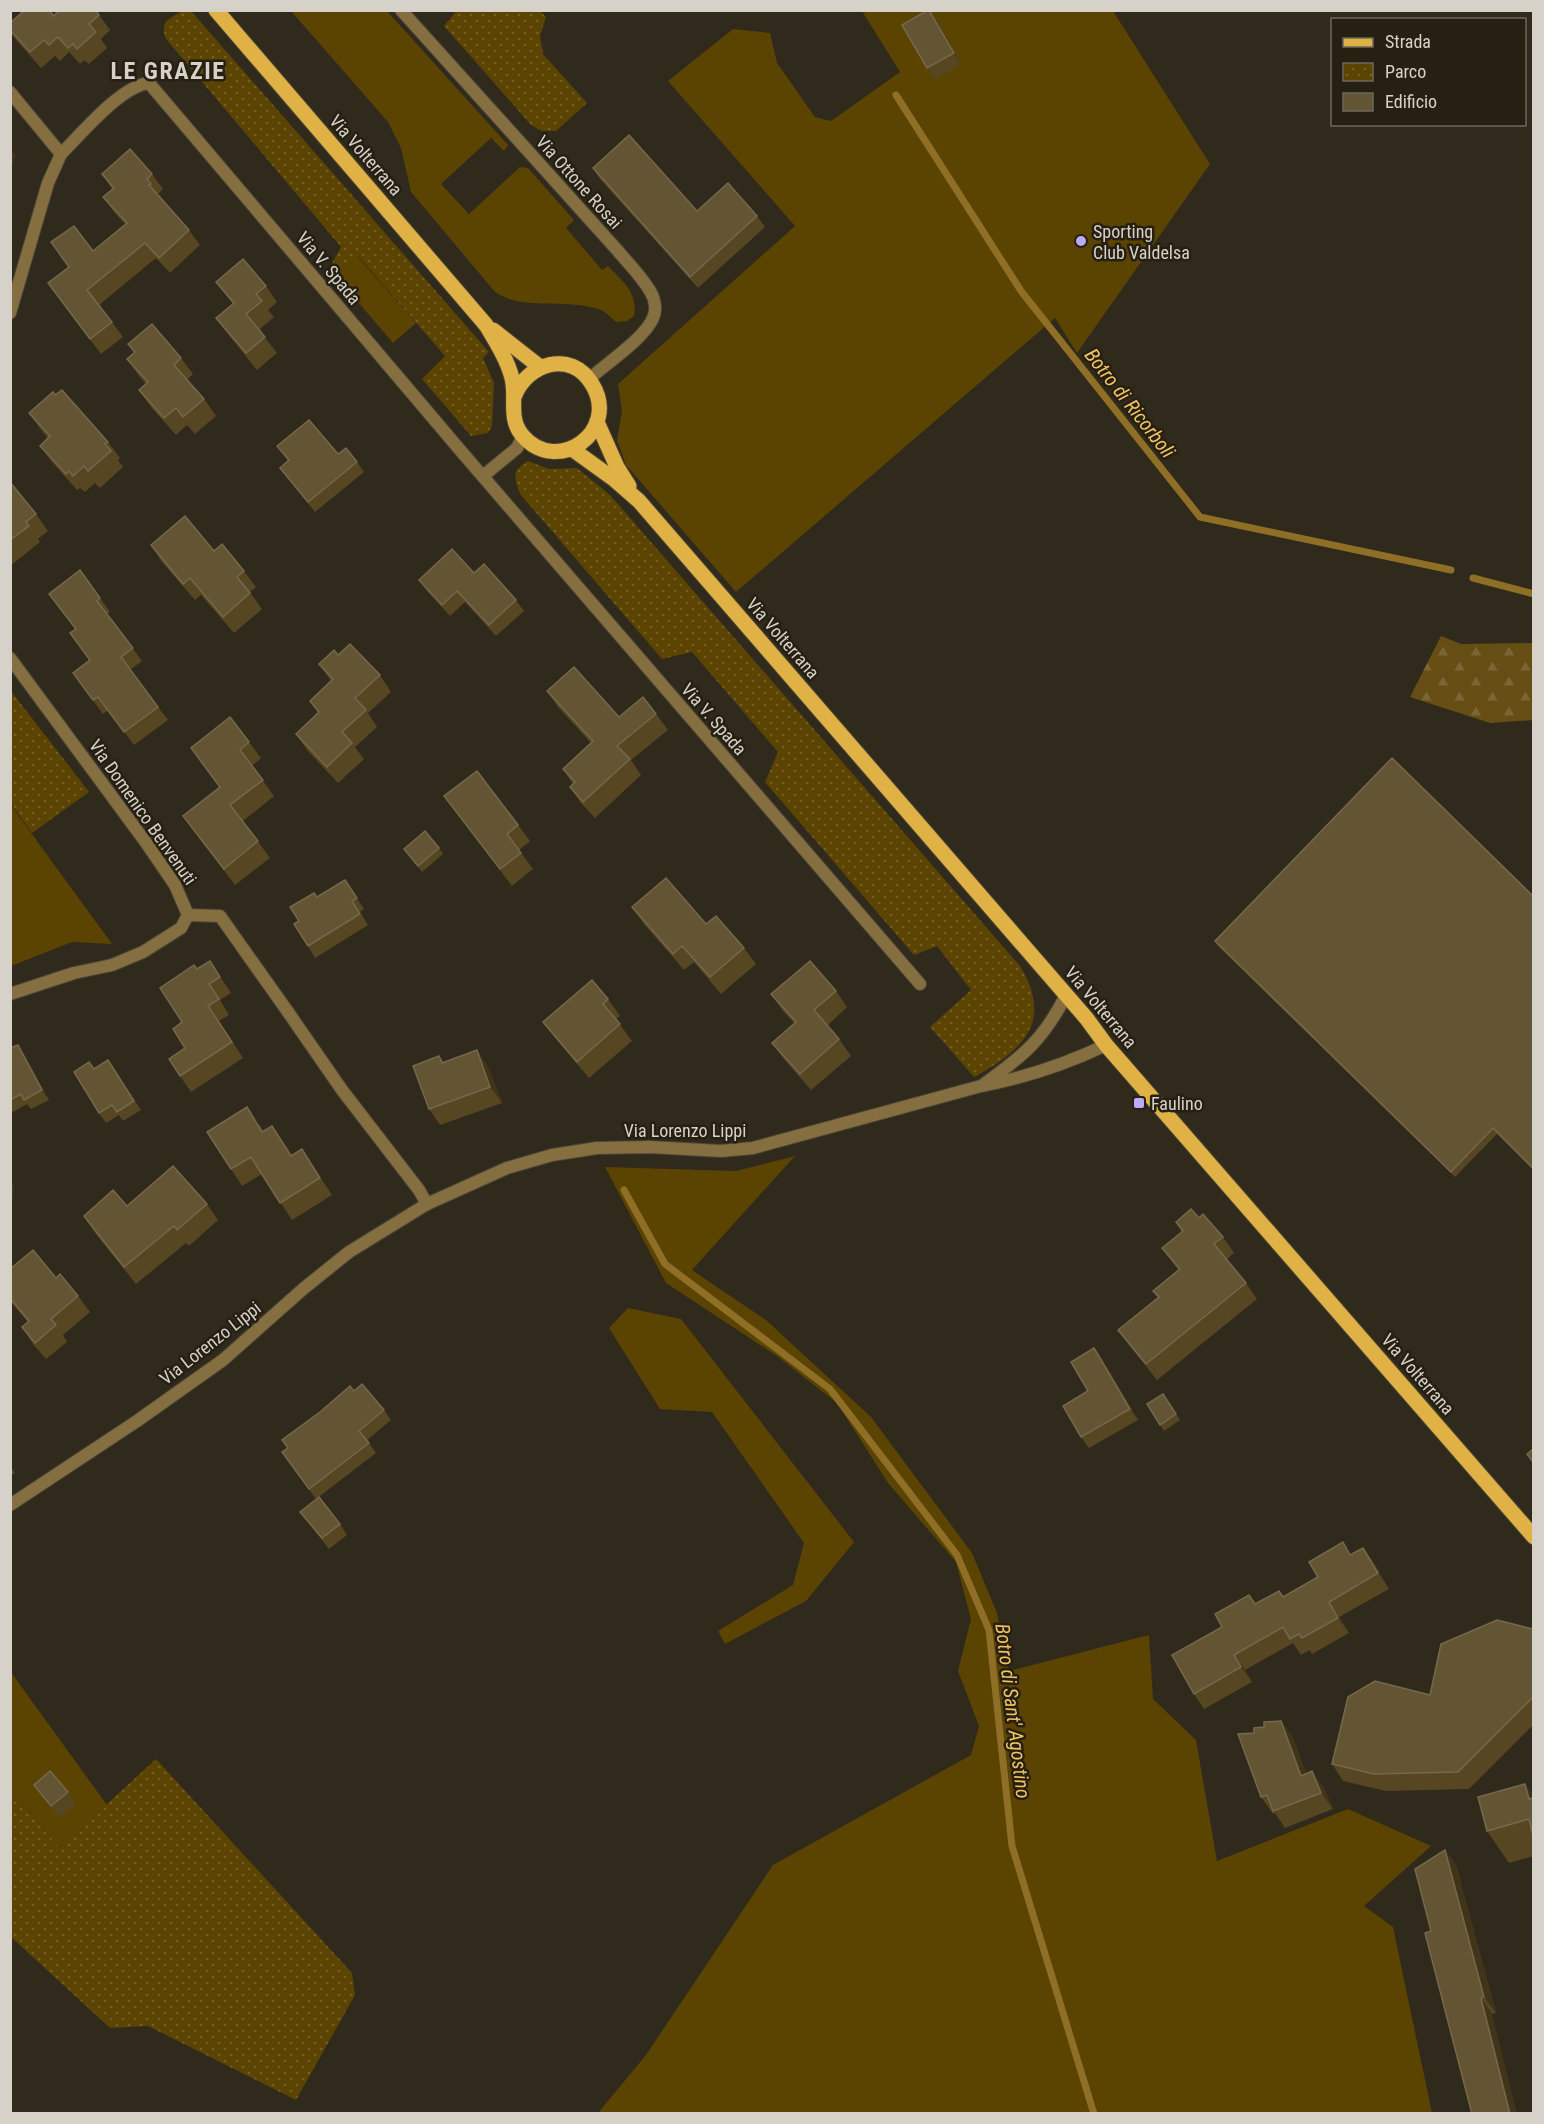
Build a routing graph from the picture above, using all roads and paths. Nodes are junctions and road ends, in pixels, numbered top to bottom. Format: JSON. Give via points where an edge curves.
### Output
{"nodes":[{"id":1,"x":216,"y":10,"type":"edge"},
{"id":2,"x":401,"y":10,"type":"edge"},
{"id":3,"x":10,"y":92,"type":"edge"},
{"id":4,"x":61,"y":154,"type":"junction"},
{"id":5,"x":10,"y":313,"type":"edge"},
{"id":6,"x":486,"y":325,"type":"junction"},
{"id":7,"x":540,"y":367,"type":"junction"},
{"id":8,"x":589,"y":379,"type":"junction"},
{"id":9,"x":514,"y":398,"type":"junction"},
{"id":10,"x":597,"y":422,"type":"junction"},
{"id":11,"x":523,"y":436,"type":"junction"},
{"id":12,"x":572,"y":449,"type":"junction"},
{"id":13,"x":483,"y":476,"type":"junction"},
{"id":14,"x":639,"y":501,"type":"junction"},
{"id":15,"x":10,"y":658,"type":"edge"},
{"id":16,"x":188,"y":915,"type":"junction"},
{"id":17,"x":920,"y":984,"type":"dead end"},
{"id":18,"x":10,"y":994,"type":"edge"},
{"id":19,"x":1066,"y":995,"type":"junction"},
{"id":20,"x":1106,"y":1045,"type":"junction"},
{"id":21,"x":981,"y":1086,"type":"junction"},
{"id":22,"x":427,"y":1204,"type":"junction"},
{"id":23,"x":10,"y":1504,"type":"edge"},
{"id":24,"x":1533,"y":1537,"type":"edge"}],
"edges":[{"from":1,"to":6,"type":"main road","name":"Via Volterrana"},
{"from":2,"to":8,"type":"street","name":"Via Ottone Rosai","via":[[651,292],[655,313],[650,324]]},
{"from":3,"to":4,"type":"street"},
{"from":4,"to":5,"type":"street","via":[[48,183]]},
{"from":4,"to":13,"type":"street","name":"Via V. Spada","via":[[129,90],[149,83]]},
{"from":6,"to":7,"type":"main road","name":"Via Volterrana"},
{"from":6,"to":9,"type":"main road","name":"Via Volterrana","via":[[509,367]]},
{"from":7,"to":8,"type":"main road","via":[[566,366]]},
{"from":7,"to":9,"type":"main road","via":[[523,379]]},
{"from":8,"to":10,"type":"main road","name":"Via Volterrana","via":[[599,400]]},
{"from":9,"to":11,"type":"main road","name":"Via Volterrana","via":[[514,418]]},
{"from":10,"to":12,"type":"main road","via":[[592,434]]},
{"from":10,"to":14,"type":"main road","name":"Via Volterrana","via":[[617,467]]},
{"from":11,"to":12,"type":"main road","via":[[545,450]]},
{"from":11,"to":13,"type":"street","via":[[516,448]]},
{"from":12,"to":14,"type":"main road","name":"Via Volterrana"},
{"from":13,"to":17,"type":"street","name":"Via V. Spada"},
{"from":14,"to":19,"type":"main road","name":"Via Volterrana"},
{"from":15,"to":16,"type":"street","name":"Via Domenico Benvenuti","via":[[152,851],[175,885]]},
{"from":16,"to":18,"type":"street","name":"Via Domenico Benvenuti","via":[[181,928],[143,952],[112,965]]},
{"from":16,"to":22,"type":"street","via":[[220,916]]},
{"from":19,"to":20,"type":"main road","name":"Via Volterrana"},
{"from":19,"to":21,"type":"street","name":"Via Lorenzo Lippi","via":[[1034,1044]]},
{"from":20,"to":21,"type":"street","name":"Via Lorenzo Lippi","via":[[1014,1080]]},
{"from":20,"to":24,"type":"main road","name":"Via Volterrana"},
{"from":21,"to":22,"type":"street","name":"Via Lorenzo Lippi","via":[[753,1148],[597,1148],[552,1155],[507,1168]]},
{"from":22,"to":23,"type":"street","name":"Via Lorenzo Lippi","via":[[349,1252],[223,1360]]}]}
